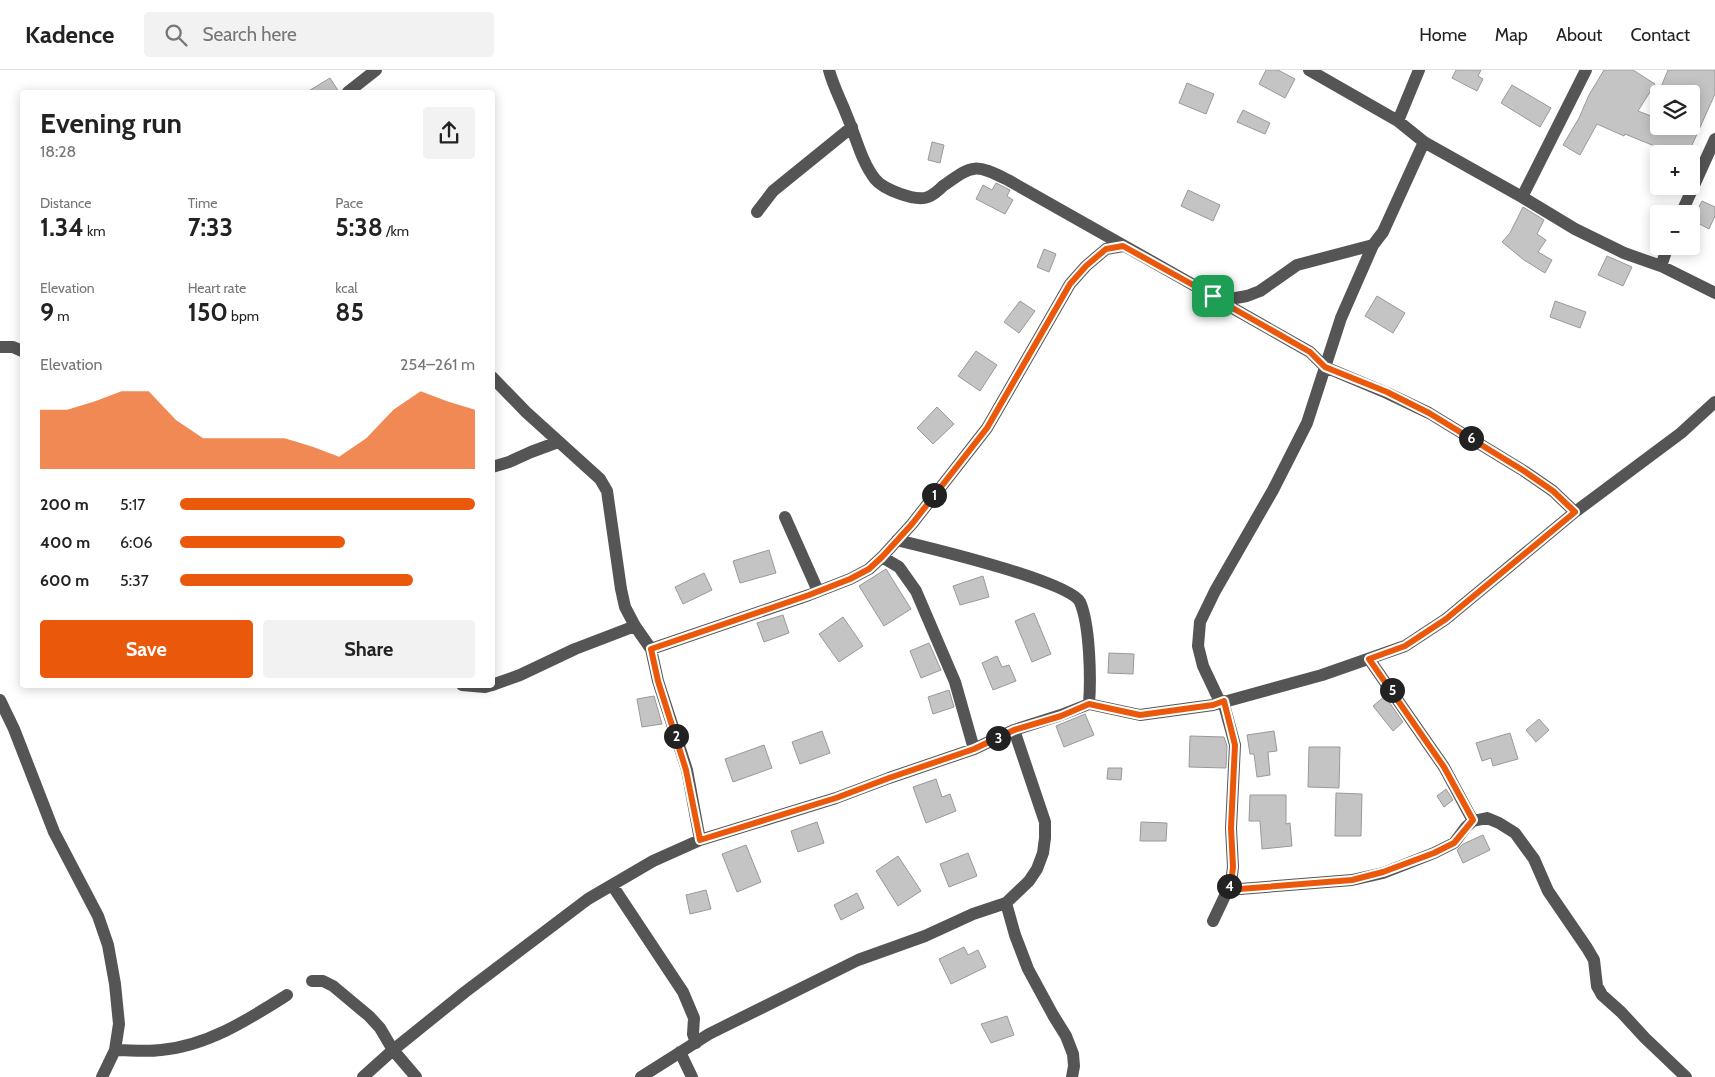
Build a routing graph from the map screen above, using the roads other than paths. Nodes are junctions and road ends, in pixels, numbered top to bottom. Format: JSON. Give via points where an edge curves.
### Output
{"nodes":[{"id":1,"x":376,"y":70,"type":"edge"},
{"id":2,"x":829,"y":70,"type":"edge"},
{"id":3,"x":1309,"y":70,"type":"edge"},
{"id":4,"x":1419,"y":70,"type":"edge"},
{"id":5,"x":1586,"y":70,"type":"edge"},
{"id":6,"x":351,"y":90,"type":"edge"},
{"id":7,"x":1398,"y":121,"type":"junction"},
{"id":8,"x":852,"y":128,"type":"junction"},
{"id":9,"x":1715,"y":139,"type":"edge"},
{"id":10,"x":1424,"y":142,"type":"junction"},
{"id":11,"x":1522,"y":197,"type":"junction"},
{"id":12,"x":1685,"y":205,"type":"edge"},
{"id":13,"x":757,"y":212,"type":"dead end"},
{"id":14,"x":1373,"y":245,"type":"junction"},
{"id":15,"x":1123,"y":246,"type":"junction"},
{"id":16,"x":1665,"y":255,"type":"edge"},
{"id":17,"x":1661,"y":266,"type":"junction"},
{"id":18,"x":1715,"y":293,"type":"edge"},
{"id":19,"x":1224,"y":300,"type":"junction"},
{"id":20,"x":0,"y":347,"type":"edge"},
{"id":21,"x":20,"y":350,"type":"edge"},
{"id":22,"x":1325,"y":367,"type":"junction"},
{"id":23,"x":495,"y":380,"type":"edge"},
{"id":24,"x":1715,"y":402,"type":"edge"},
{"id":25,"x":558,"y":442,"type":"junction"},
{"id":26,"x":495,"y":466,"type":"edge"},
{"id":27,"x":1575,"y":512,"type":"junction"},
{"id":28,"x":786,"y":517,"type":"dead end"},
{"id":29,"x":897,"y":540,"type":"junction"},
{"id":30,"x":882,"y":557,"type":"junction"},
{"id":31,"x":818,"y":591,"type":"junction"},
{"id":32,"x":635,"y":626,"type":"junction"},
{"id":33,"x":651,"y":649,"type":"junction"},
{"id":34,"x":1369,"y":659,"type":"junction"},
{"id":35,"x":495,"y":684,"type":"edge"},
{"id":36,"x":0,"y":700,"type":"edge"},
{"id":37,"x":1222,"y":702,"type":"junction"},
{"id":38,"x":1089,"y":704,"type":"junction"},
{"id":39,"x":1014,"y":730,"type":"junction"},
{"id":40,"x":974,"y":749,"type":"junction"},
{"id":41,"x":1473,"y":820,"type":"junction"},
{"id":42,"x":700,"y":840,"type":"junction"},
{"id":43,"x":612,"y":885,"type":"junction"},
{"id":44,"x":1227,"y":890,"type":"junction"},
{"id":45,"x":1006,"y":903,"type":"junction"},
{"id":46,"x":1213,"y":921,"type":"dead end"},
{"id":47,"x":312,"y":981,"type":"dead end"},
{"id":48,"x":287,"y":995,"type":"dead end"},
{"id":49,"x":696,"y":1043,"type":"junction"},
{"id":50,"x":115,"y":1050,"type":"junction"},
{"id":51,"x":393,"y":1050,"type":"junction"},
{"id":52,"x":680,"y":1052,"type":"junction"},
{"id":53,"x":102,"y":1077,"type":"edge"},
{"id":54,"x":363,"y":1077,"type":"edge"},
{"id":55,"x":416,"y":1077,"type":"edge"},
{"id":56,"x":641,"y":1077,"type":"edge"},
{"id":57,"x":692,"y":1077,"type":"edge"},
{"id":58,"x":1072,"y":1077,"type":"edge"},
{"id":59,"x":1686,"y":1077,"type":"edge"}],
"edges":[{"from":1,"to":6,"type":"street"},
{"from":2,"to":8,"type":"street"},
{"from":3,"to":7,"type":"street"},
{"from":4,"to":7,"type":"street"},
{"from":5,"to":11,"type":"street"},
{"from":7,"to":10,"type":"street"},
{"from":8,"to":13,"type":"street","via":[[773,191]]},
{"from":8,"to":15,"type":"street","via":[[876,180],[889,189],[911,197],[928,197],[965,170],[986,169]]},
{"from":9,"to":12,"type":"street"},
{"from":10,"to":11,"type":"street"},
{"from":10,"to":14,"type":"street","via":[[1383,232]]},
{"from":11,"to":17,"type":"street","via":[[1624,253]]},
{"from":14,"to":19,"type":"street","via":[[1297,265],[1260,291]]},
{"from":14,"to":22,"type":"street","via":[[1341,318]]},
{"from":15,"to":19,"type":"street"},
{"from":15,"to":29,"type":"street","via":[[1106,249],[1070,284],[987,428]]},
{"from":16,"to":17,"type":"street"},
{"from":17,"to":18,"type":"street"},
{"from":19,"to":22,"type":"street","via":[[1229,306],[1310,352]]},
{"from":20,"to":21,"type":"street"},
{"from":22,"to":27,"type":"street","via":[[1429,413],[1524,471],[1553,491]]},
{"from":22,"to":37,"type":"street","via":[[1307,424],[1200,622],[1198,646],[1203,666]]},
{"from":23,"to":25,"type":"street"},
{"from":24,"to":27,"type":"street","via":[[1681,434]]},
{"from":25,"to":26,"type":"street"},
{"from":25,"to":32,"type":"street","via":[[600,478],[607,491],[621,589],[625,607]]},
{"from":27,"to":34,"type":"street","via":[[1446,619],[1405,646]]},
{"from":28,"to":31,"type":"street"},
{"from":29,"to":30,"type":"street"},
{"from":29,"to":38,"type":"street","via":[[1016,572],[1069,592],[1079,600],[1088,641]]},
{"from":30,"to":31,"type":"street","via":[[856,576]]},
{"from":30,"to":40,"type":"street","via":[[899,567],[916,591],[956,682]]},
{"from":31,"to":33,"type":"street"},
{"from":32,"to":33,"type":"street"},
{"from":32,"to":35,"type":"street"},
{"from":33,"to":42,"type":"street","via":[[686,770]]},
{"from":34,"to":37,"type":"street"},
{"from":34,"to":41,"type":"street","via":[[1444,767]]},
{"from":36,"to":50,"type":"street","via":[[54,832],[98,916],[108,945],[118,1024]]},
{"from":37,"to":38,"type":"street","via":[[1140,715]]},
{"from":37,"to":44,"type":"street","via":[[1235,745],[1231,828],[1233,867]]},
{"from":38,"to":39,"type":"street"},
{"from":39,"to":40,"type":"street"},
{"from":39,"to":45,"type":"street","via":[[1045,822],[1045,838],[1044,854],[1030,881]]},
{"from":40,"to":42,"type":"street","via":[[836,798]]},
{"from":41,"to":44,"type":"street","via":[[1454,843],[1383,872],[1352,880]]},
{"from":41,"to":59,"type":"street","via":[[1487,818],[1515,833],[1534,859],[1548,891],[1594,960],[1597,986],[1602,995]]},
{"from":42,"to":43,"type":"street","via":[[653,861]]},
{"from":43,"to":49,"type":"street","via":[[683,992],[694,1018]]},
{"from":43,"to":51,"type":"street","via":[[465,992]]},
{"from":44,"to":46,"type":"street"},
{"from":45,"to":49,"type":"street","via":[[858,960],[739,1018]]},
{"from":45,"to":58,"type":"street","via":[[1028,969],[1073,1054]]},
{"from":47,"to":51,"type":"street","via":[[323,981],[333,986],[361,1008],[380,1028]]},
{"from":48,"to":50,"type":"street","via":[[202,1040],[161,1050]]},
{"from":49,"to":52,"type":"street"},
{"from":50,"to":53,"type":"street"},
{"from":51,"to":54,"type":"street"},
{"from":51,"to":55,"type":"street"},
{"from":52,"to":56,"type":"street"},
{"from":52,"to":57,"type":"street"}]}
